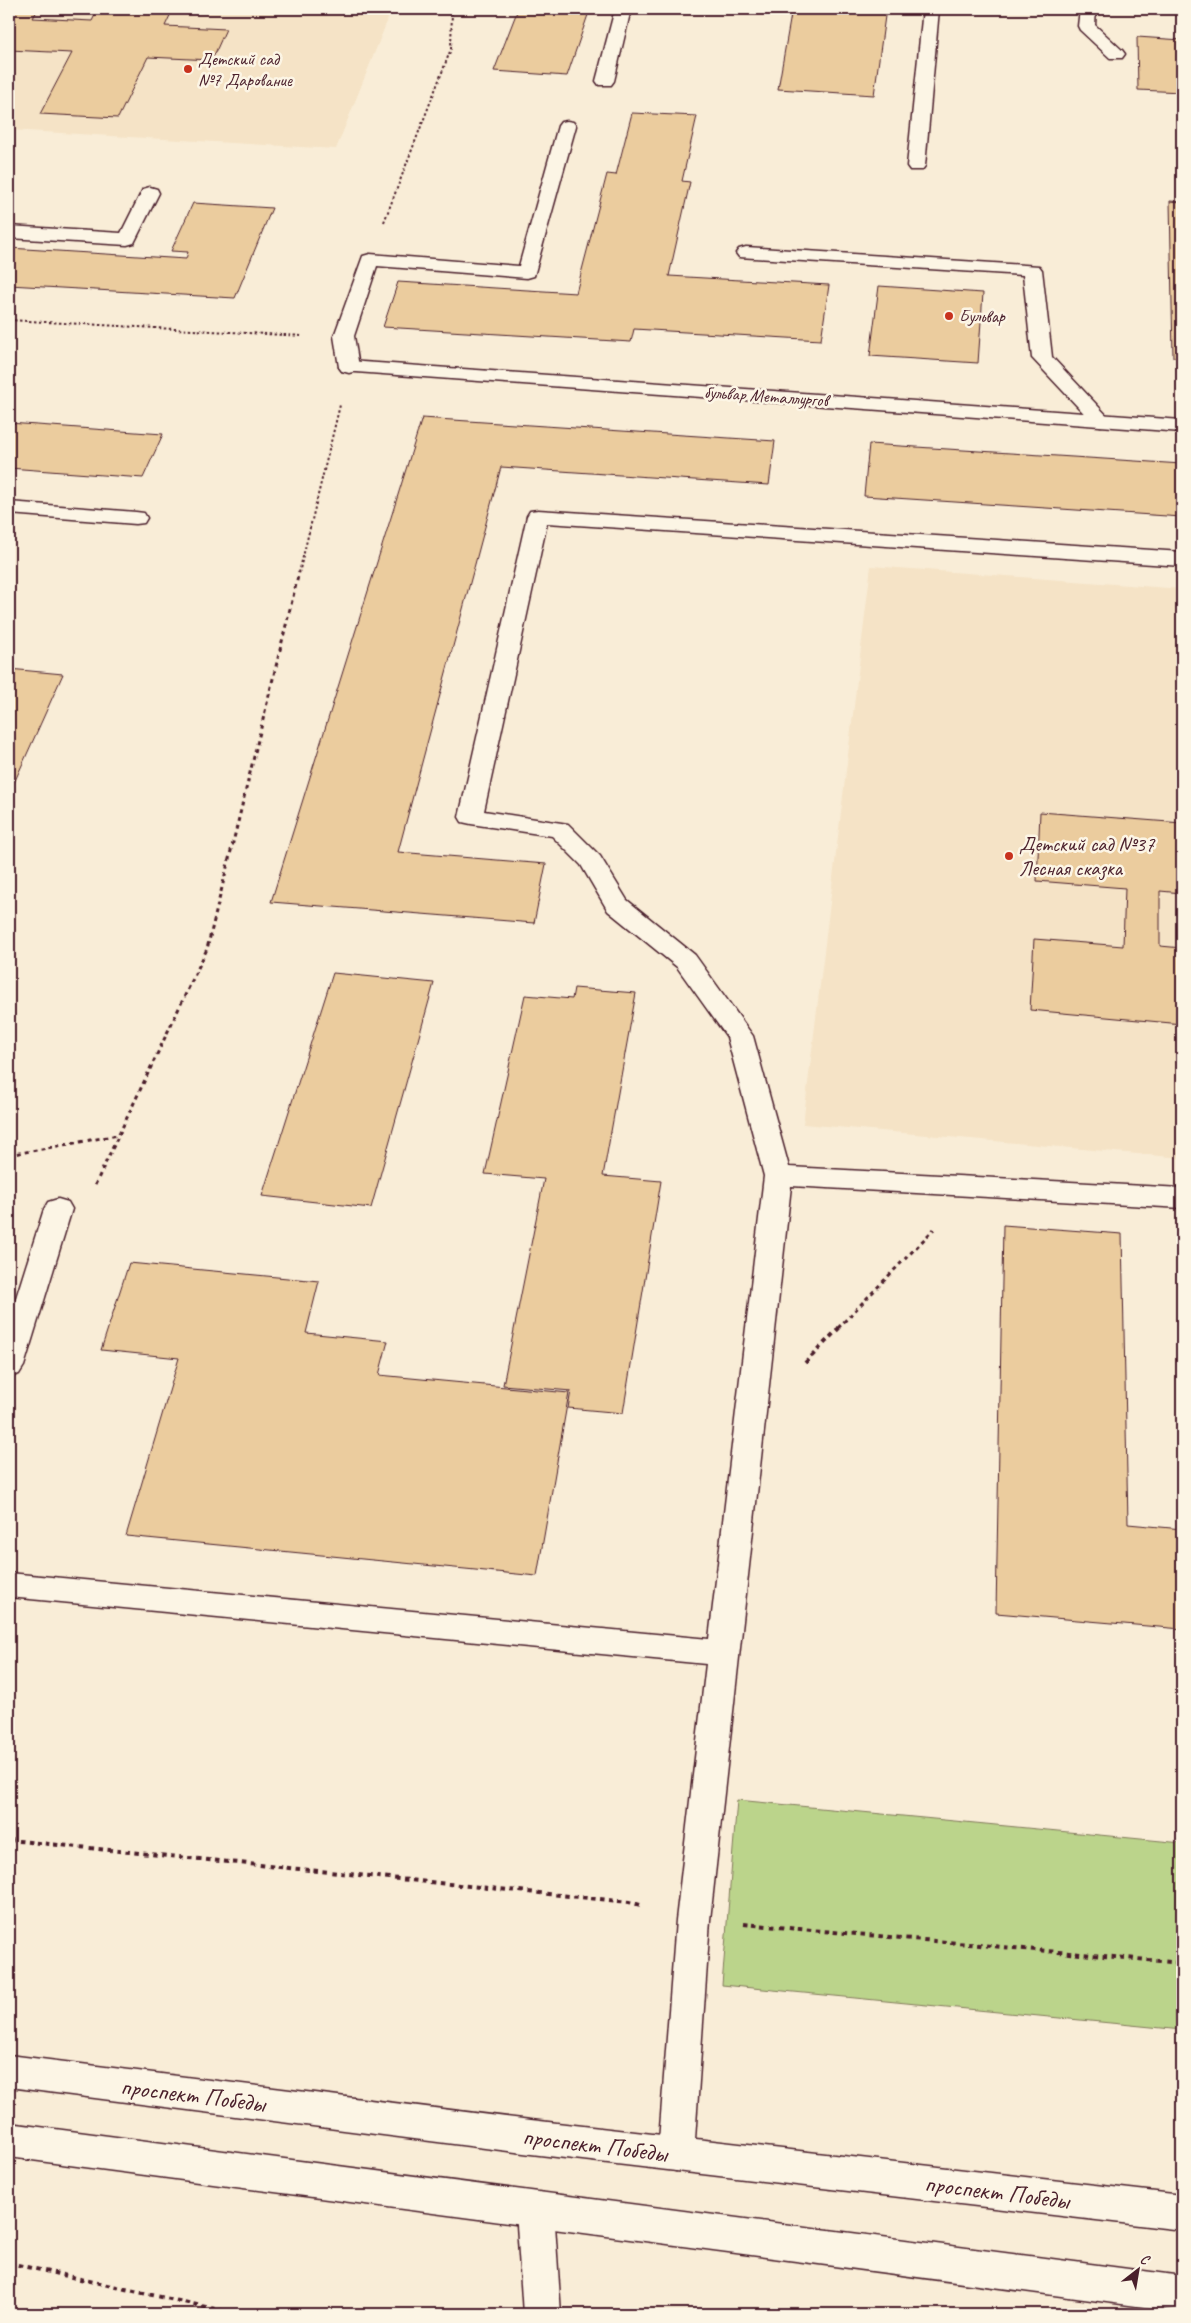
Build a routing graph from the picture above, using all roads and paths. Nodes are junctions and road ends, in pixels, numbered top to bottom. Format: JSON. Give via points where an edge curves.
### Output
{"nodes":[{"id":1,"x":452,"y":9,"type":"edge"},
{"id":2,"x":623,"y":9,"type":"edge"},
{"id":3,"x":931,"y":9,"type":"edge"},
{"id":4,"x":1088,"y":9,"type":"edge"},
{"id":5,"x":1116,"y":54,"type":"dead end"},
{"id":6,"x":605,"y":81,"type":"dead end"},
{"id":7,"x":567,"y":126,"type":"dead end"},
{"id":8,"x":916,"y":166,"type":"dead end"},
{"id":9,"x":150,"y":193,"type":"dead end"},
{"id":10,"x":9,"y":232,"type":"edge"},
{"id":11,"x":746,"y":253,"type":"dead end"},
{"id":12,"x":370,"y":260,"type":"junction"},
{"id":13,"x":9,"y":320,"type":"edge"},
{"id":14,"x":349,"y":367,"type":"junction"},
{"id":15,"x":1101,"y":420,"type":"junction"},
{"id":16,"x":1182,"y":426,"type":"edge"},
{"id":17,"x":9,"y":508,"type":"edge"},
{"id":18,"x":136,"y":518,"type":"dead end"},
{"id":19,"x":1182,"y":558,"type":"edge"},
{"id":20,"x":119,"y":1134,"type":"junction"},
{"id":21,"x":9,"y":1154,"type":"edge"},
{"id":22,"x":778,"y":1176,"type":"junction"},
{"id":23,"x":974,"y":1187,"type":"junction"},
{"id":24,"x":94,"y":1188,"type":"dead end"},
{"id":25,"x":1182,"y":1198,"type":"edge"},
{"id":26,"x":58,"y":1209,"type":"dead end"},
{"id":27,"x":804,"y":1365,"type":"dead end"},
{"id":28,"x":9,"y":1366,"type":"edge"},
{"id":29,"x":9,"y":1585,"type":"edge"},
{"id":30,"x":725,"y":1653,"type":"junction"},
{"id":31,"x":9,"y":1840,"type":"edge"},
{"id":32,"x":693,"y":1920,"type":"junction"},
{"id":33,"x":1182,"y":1963,"type":"edge"},
{"id":34,"x":9,"y":2071,"type":"edge"},
{"id":35,"x":9,"y":2140,"type":"edge"},
{"id":36,"x":676,"y":2154,"type":"junction"},
{"id":37,"x":535,"y":2210,"type":"junction"},
{"id":38,"x":1182,"y":2213,"type":"edge"},
{"id":39,"x":9,"y":2263,"type":"edge"},
{"id":40,"x":1182,"y":2294,"type":"edge"},
{"id":41,"x":236,"y":2314,"type":"edge"},
{"id":42,"x":542,"y":2314,"type":"edge"}],
"edges":[{"from":1,"to":12,"type":"path","via":[[451,49]]},
{"from":2,"to":6,"type":"main road"},
{"from":3,"to":8,"type":"main road"},
{"from":4,"to":5,"type":"main road","via":[[1086,26]]},
{"from":7,"to":12,"type":"main road","via":[[527,272]]},
{"from":9,"to":10,"type":"main road","via":[[127,239]]},
{"from":11,"to":15,"type":"main road","via":[[1032,270],[1042,358]]},
{"from":12,"to":14,"type":"main road","via":[[344,336]]},
{"from":13,"to":14,"type":"path","via":[[309,336]]},
{"from":14,"to":15,"type":"main road","name":"бульвар Металлургов"},
{"from":14,"to":20,"type":"path","via":[[207,949]]},
{"from":15,"to":16,"type":"main road","name":"бульвар Металлургов"},
{"from":17,"to":18,"type":"main road"},
{"from":19,"to":22,"type":"main road","via":[[538,516],[471,817],[559,829],[591,861],[617,905],[686,961],[740,1036]]},
{"from":20,"to":21,"type":"path"},
{"from":20,"to":24,"type":"path"},
{"from":22,"to":23,"type":"main road"},
{"from":22,"to":30,"type":"main road"},
{"from":23,"to":25,"type":"main road"},
{"from":23,"to":27,"type":"path"},
{"from":26,"to":28,"type":"main road"},
{"from":29,"to":30,"type":"main road"},
{"from":30,"to":32,"type":"main road"},
{"from":31,"to":32,"type":"path","via":[[629,1902]]},
{"from":32,"to":33,"type":"path"},
{"from":32,"to":36,"type":"main road"},
{"from":34,"to":36,"type":"main road","name":"проспект Победы"},
{"from":35,"to":37,"type":"main road"},
{"from":36,"to":38,"type":"main road","name":"проспект Победы"},
{"from":37,"to":40,"type":"main road"},
{"from":37,"to":42,"type":"main road"},
{"from":39,"to":41,"type":"path"}]}
